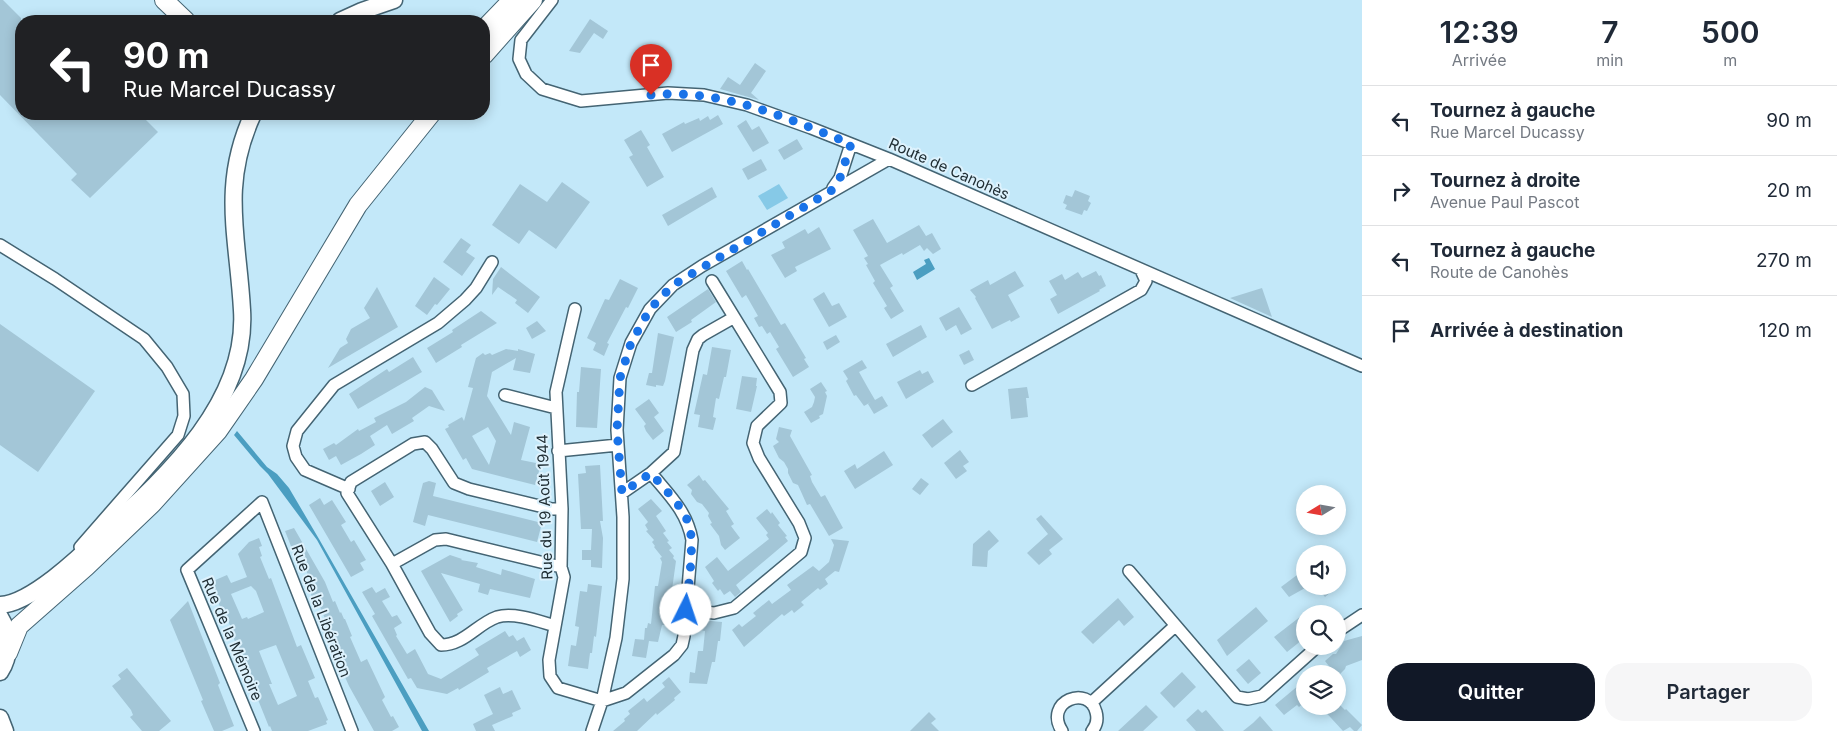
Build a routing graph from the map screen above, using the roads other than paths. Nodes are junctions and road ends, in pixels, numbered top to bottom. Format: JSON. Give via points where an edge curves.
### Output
{"nodes":[{"id":1,"x":151,"y":0,"type":"edge"},
{"id":2,"x":164,"y":0,"type":"edge"},
{"id":3,"x":394,"y":0,"type":"edge"},
{"id":4,"x":512,"y":0,"type":"edge"},
{"id":5,"x":525,"y":0,"type":"edge"},
{"id":6,"x":532,"y":0,"type":"edge"},
{"id":7,"x":552,"y":0,"type":"edge"},
{"id":8,"x":165,"y":15,"type":"edge"},
{"id":9,"x":180,"y":15,"type":"edge"},
{"id":10,"x":353,"y":15,"type":"edge"},
{"id":11,"x":490,"y":23,"type":"edge"},
{"id":12,"x":490,"y":38,"type":"edge"},
{"id":13,"x":490,"y":49,"type":"edge"},
{"id":14,"x":250,"y":120,"type":"edge"},
{"id":15,"x":426,"y":120,"type":"edge"},
{"id":16,"x":851,"y":144,"type":"junction"},
{"id":17,"x":889,"y":159,"type":"junction"},
{"id":18,"x":831,"y":191,"type":"junction"},
{"id":19,"x":0,"y":245,"type":"edge"},
{"id":20,"x":492,"y":262,"type":"dead end"},
{"id":21,"x":1141,"y":270,"type":"junction"},
{"id":22,"x":712,"y":281,"type":"dead end"},
{"id":23,"x":575,"y":309,"type":"dead end"},
{"id":24,"x":733,"y":318,"type":"junction"},
{"id":25,"x":1362,"y":366,"type":"edge"},
{"id":26,"x":972,"y":385,"type":"dead end"},
{"id":27,"x":505,"y":396,"type":"dead end"},
{"id":28,"x":556,"y":408,"type":"junction"},
{"id":29,"x":618,"y":445,"type":"junction"},
{"id":30,"x":558,"y":451,"type":"junction"},
{"id":31,"x":651,"y":473,"type":"junction"},
{"id":32,"x":350,"y":488,"type":"junction"},
{"id":33,"x":622,"y":493,"type":"junction"},
{"id":34,"x":262,"y":502,"type":"joint"},
{"id":35,"x":562,"y":509,"type":"junction"},
{"id":36,"x":392,"y":564,"type":"junction"},
{"id":37,"x":561,"y":566,"type":"junction"},
{"id":38,"x":1128,"y":571,"type":"dead end"},
{"id":39,"x":58,"y":574,"type":"junction"},
{"id":40,"x":0,"y":605,"type":"edge"},
{"id":41,"x":686,"y":610,"type":"junction"},
{"id":42,"x":1362,"y":615,"type":"edge"},
{"id":43,"x":0,"y":617,"type":"edge"},
{"id":44,"x":555,"y":626,"type":"junction"},
{"id":45,"x":1174,"y":626,"type":"junction"},
{"id":46,"x":1346,"y":626,"type":"edge"},
{"id":47,"x":8,"y":653,"type":"junction"},
{"id":48,"x":1308,"y":655,"type":"edge"},
{"id":49,"x":0,"y":672,"type":"edge"},
{"id":50,"x":602,"y":700,"type":"junction"},
{"id":51,"x":1091,"y":703,"type":"junction"},
{"id":52,"x":0,"y":718,"type":"edge"},
{"id":53,"x":5,"y":731,"type":"edge"},
{"id":54,"x":254,"y":731,"type":"edge"},
{"id":55,"x":352,"y":731,"type":"edge"},
{"id":56,"x":592,"y":731,"type":"edge"},
{"id":57,"x":1062,"y":731,"type":"edge"},
{"id":58,"x":1092,"y":731,"type":"edge"}],
"edges":[{"from":1,"to":8,"type":"main road"},
{"from":2,"to":9,"type":"main road"},
{"from":3,"to":10,"type":"main road"},
{"from":4,"to":11,"type":"main road"},
{"from":5,"to":12,"type":"main road"},
{"from":6,"to":13,"type":"main road"},
{"from":7,"to":16,"type":"street","name":"Route de Canohès","via":[[521,40],[519,59],[526,74],[542,89],[581,101],[668,93],[704,95],[747,105]]},
{"from":14,"to":39,"type":"main road","via":[[243,136],[234,176],[232,214],[242,312],[238,356],[224,396],[204,427],[154,486]]},
{"from":15,"to":47,"type":"main road","via":[[358,205],[254,379],[218,431],[152,504],[19,626]]},
{"from":16,"to":17,"type":"street","name":"Route de Canohès"},
{"from":16,"to":18,"type":"street","via":[[840,178]]},
{"from":17,"to":18,"type":"street"},
{"from":17,"to":21,"type":"street","name":"Route de Canohès"},
{"from":18,"to":29,"type":"street","via":[[673,285],[650,309],[631,343],[620,378]]},
{"from":19,"to":39,"type":"street","via":[[144,339],[183,394],[184,416],[178,435]]},
{"from":20,"to":32,"type":"street","via":[[476,288],[438,324],[334,385],[297,431],[293,446],[305,470]]},
{"from":21,"to":25,"type":"street","name":"Route de Canohès"},
{"from":21,"to":26,"type":"street","via":[[1146,281],[1141,290]]},
{"from":22,"to":24,"type":"street"},
{"from":23,"to":28,"type":"street","name":"Rue du 19 Août 1944","via":[[556,392]]},
{"from":24,"to":31,"type":"street","via":[[698,339],[692,350],[674,452]]},
{"from":24,"to":41,"type":"street","via":[[780,392],[781,402],[757,426],[753,442],[805,538],[801,552],[734,608],[714,613]]},
{"from":27,"to":28,"type":"street"},
{"from":28,"to":30,"type":"street","name":"Rue du 19 Août 1944"},
{"from":29,"to":30,"type":"street"},
{"from":29,"to":33,"type":"street"},
{"from":30,"to":35,"type":"street","name":"Rue du 19 Août 1944"},
{"from":31,"to":33,"type":"street"},
{"from":31,"to":41,"type":"street","via":[[678,505],[689,525],[692,540]]},
{"from":32,"to":35,"type":"street","via":[[351,482],[412,444],[425,442],[454,483]]},
{"from":32,"to":36,"type":"street","via":[[347,493]]},
{"from":33,"to":50,"type":"street","via":[[623,579],[616,638]]},
{"from":34,"to":54,"type":"street","name":"Rue de la Mémoire","via":[[186,570]]},
{"from":34,"to":55,"type":"street","name":"Rue de la Libération"},
{"from":35,"to":37,"type":"street","name":"Rue du 19 Août 1944"},
{"from":36,"to":37,"type":"street","via":[[435,540],[446,539]]},
{"from":36,"to":44,"type":"street","via":[[430,633],[441,645],[451,645],[497,617],[514,616]]},
{"from":37,"to":44,"type":"street","name":"Rue du 19 Août 1944","via":[[564,576]]},
{"from":38,"to":45,"type":"street"},
{"from":39,"to":40,"type":"main road","via":[[8,605]]},
{"from":41,"to":50,"type":"street","via":[[682,645],[674,655],[626,693]]},
{"from":42,"to":46,"type":"street"},
{"from":43,"to":47,"type":"main road","via":[[8,636]]},
{"from":44,"to":50,"type":"street","name":"Rue du 19 Août 1944","via":[[549,660],[550,676],[558,688]]},
{"from":45,"to":48,"type":"street","via":[[1237,697],[1262,696]]},
{"from":45,"to":51,"type":"street"},
{"from":47,"to":49,"type":"main road"},
{"from":50,"to":56,"type":"street"},
{"from":51,"to":57,"type":"street","via":[[1072,698],[1061,705],[1057,718]]},
{"from":51,"to":58,"type":"street","via":[[1097,715]]},
{"from":52,"to":53,"type":"main road"}]}
